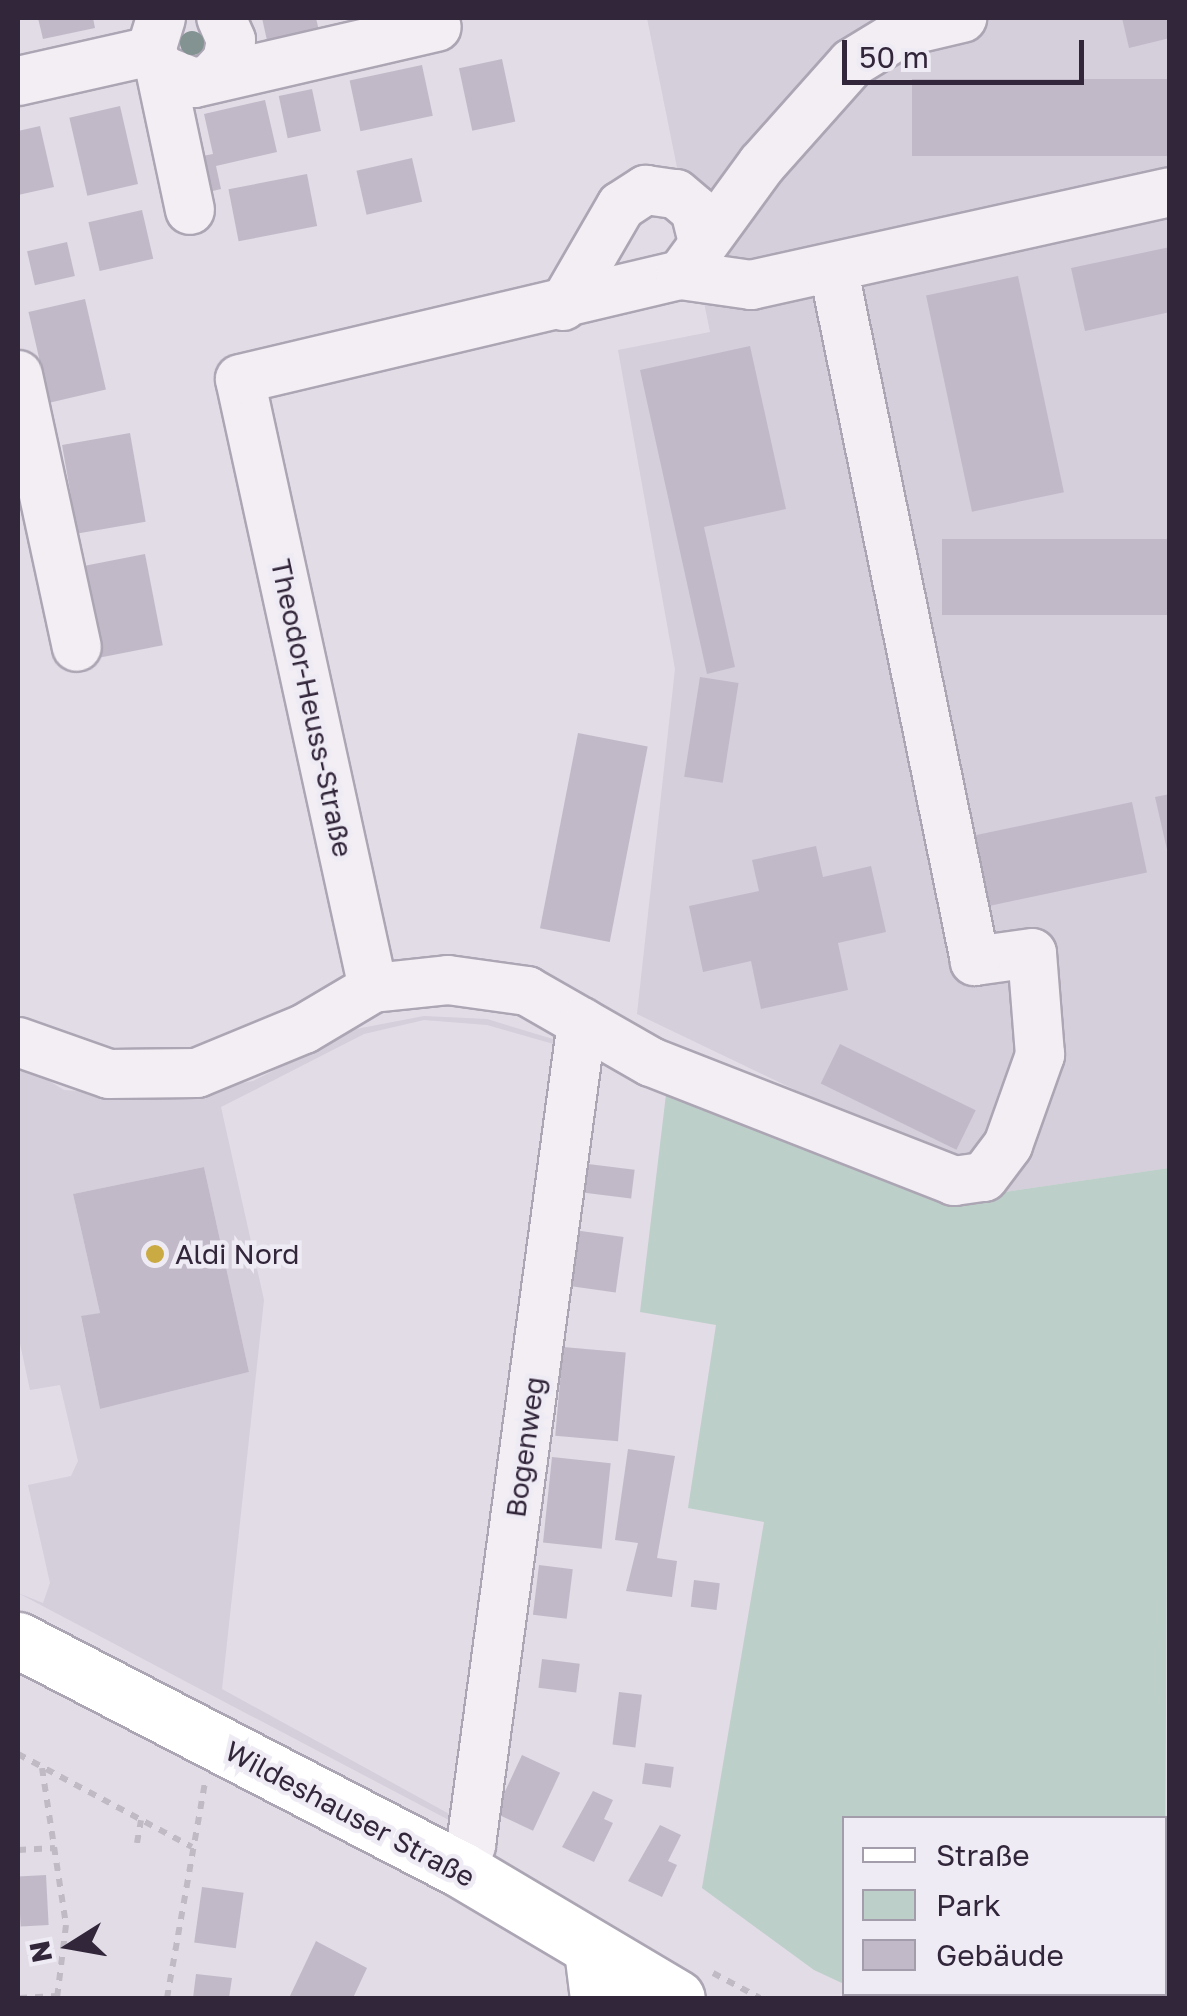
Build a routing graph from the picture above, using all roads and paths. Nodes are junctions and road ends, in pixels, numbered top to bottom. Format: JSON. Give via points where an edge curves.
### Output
{"nodes":[{"id":1,"x":221,"y":18,"type":"edge"},
{"id":2,"x":962,"y":18,"type":"edge"},
{"id":3,"x":437,"y":26,"type":"dead end"},
{"id":4,"x":155,"y":36,"type":"edge"},
{"id":5,"x":212,"y":76,"type":"junction"},
{"id":6,"x":18,"y":81,"type":"edge"},
{"id":7,"x":1170,"y":192,"type":"edge"},
{"id":8,"x":190,"y":210,"type":"dead end"},
{"id":9,"x":692,"y":259,"type":"junction"},
{"id":10,"x":834,"y":267,"type":"junction"},
{"id":11,"x":563,"y":306,"type":"junction"},
{"id":12,"x":18,"y":375,"type":"edge"},
{"id":13,"x":29,"y":488,"type":"edge"},
{"id":14,"x":76,"y":647,"type":"dead end"},
{"id":15,"x":373,"y":988,"type":"junction"},
{"id":16,"x":582,"y":1022,"type":"junction"},
{"id":17,"x":18,"y":1042,"type":"edge"},
{"id":18,"x":18,"y":1640,"type":"edge"},
{"id":19,"x":18,"y":1754,"type":"edge"},
{"id":20,"x":42,"y":1768,"type":"junction"},
{"id":21,"x":207,"y":1774,"type":"dead end"},
{"id":22,"x":141,"y":1820,"type":"junction"},
{"id":23,"x":138,"y":1844,"type":"dead end"},
{"id":24,"x":192,"y":1847,"type":"junction"},
{"id":25,"x":55,"y":1848,"type":"junction"},
{"id":26,"x":18,"y":1850,"type":"edge"},
{"id":27,"x":460,"y":1870,"type":"junction"},
{"id":28,"x":595,"y":1974,"type":"edge"},
{"id":29,"x":57,"y":1997,"type":"edge"},
{"id":30,"x":18,"y":1998,"type":"edge"},
{"id":31,"x":167,"y":1998,"type":"edge"},
{"id":32,"x":678,"y":1998,"type":"edge"}],
"edges":[{"from":1,"to":5,"type":"street","via":[[231,40],[227,61]]},
{"from":2,"to":9,"type":"street","via":[[903,32],[852,63]]},
{"from":3,"to":5,"type":"street"},
{"from":4,"to":5,"type":"street","via":[[175,80]]},
{"from":4,"to":6,"type":"street"},
{"from":4,"to":8,"type":"street"},
{"from":7,"to":10,"type":"street"},
{"from":9,"to":10,"type":"street","via":[[750,285]]},
{"from":9,"to":11,"type":"street","name":"Theodor-Heuss-Straße"},
{"from":9,"to":11,"type":"street","via":[[695,210],[676,194],[646,190],[621,206]]},
{"from":10,"to":16,"type":"street","via":[[975,961],[1032,953],[1040,1056],[1008,1145],[984,1177],[954,1181],[651,1062]]},
{"from":11,"to":15,"type":"street","name":"Theodor-Heuss-Straße","via":[[240,379]]},
{"from":12,"to":13,"type":"street"},
{"from":13,"to":14,"type":"street"},
{"from":15,"to":16,"type":"street","via":[[448,980],[528,991]]},
{"from":15,"to":17,"type":"street","via":[[304,1029],[197,1073],[109,1074]]},
{"from":16,"to":27,"type":"street","name":"Bogenweg","via":[[471,1845]]},
{"from":18,"to":27,"type":"main road","name":"Wildeshauser Straße"},
{"from":19,"to":20,"type":"path"},
{"from":20,"to":22,"type":"path"},
{"from":20,"to":25,"type":"path"},
{"from":21,"to":24,"type":"path"},
{"from":22,"to":23,"type":"path"},
{"from":22,"to":24,"type":"path"},
{"from":24,"to":31,"type":"path"},
{"from":25,"to":26,"type":"path"},
{"from":25,"to":29,"type":"path","via":[[66,1925]]},
{"from":27,"to":28,"type":"main road","name":"Wildeshauser Straße"},
{"from":28,"to":32,"type":"main road","name":"Wildeshauser Straße"},
{"from":29,"to":30,"type":"path"}]}
